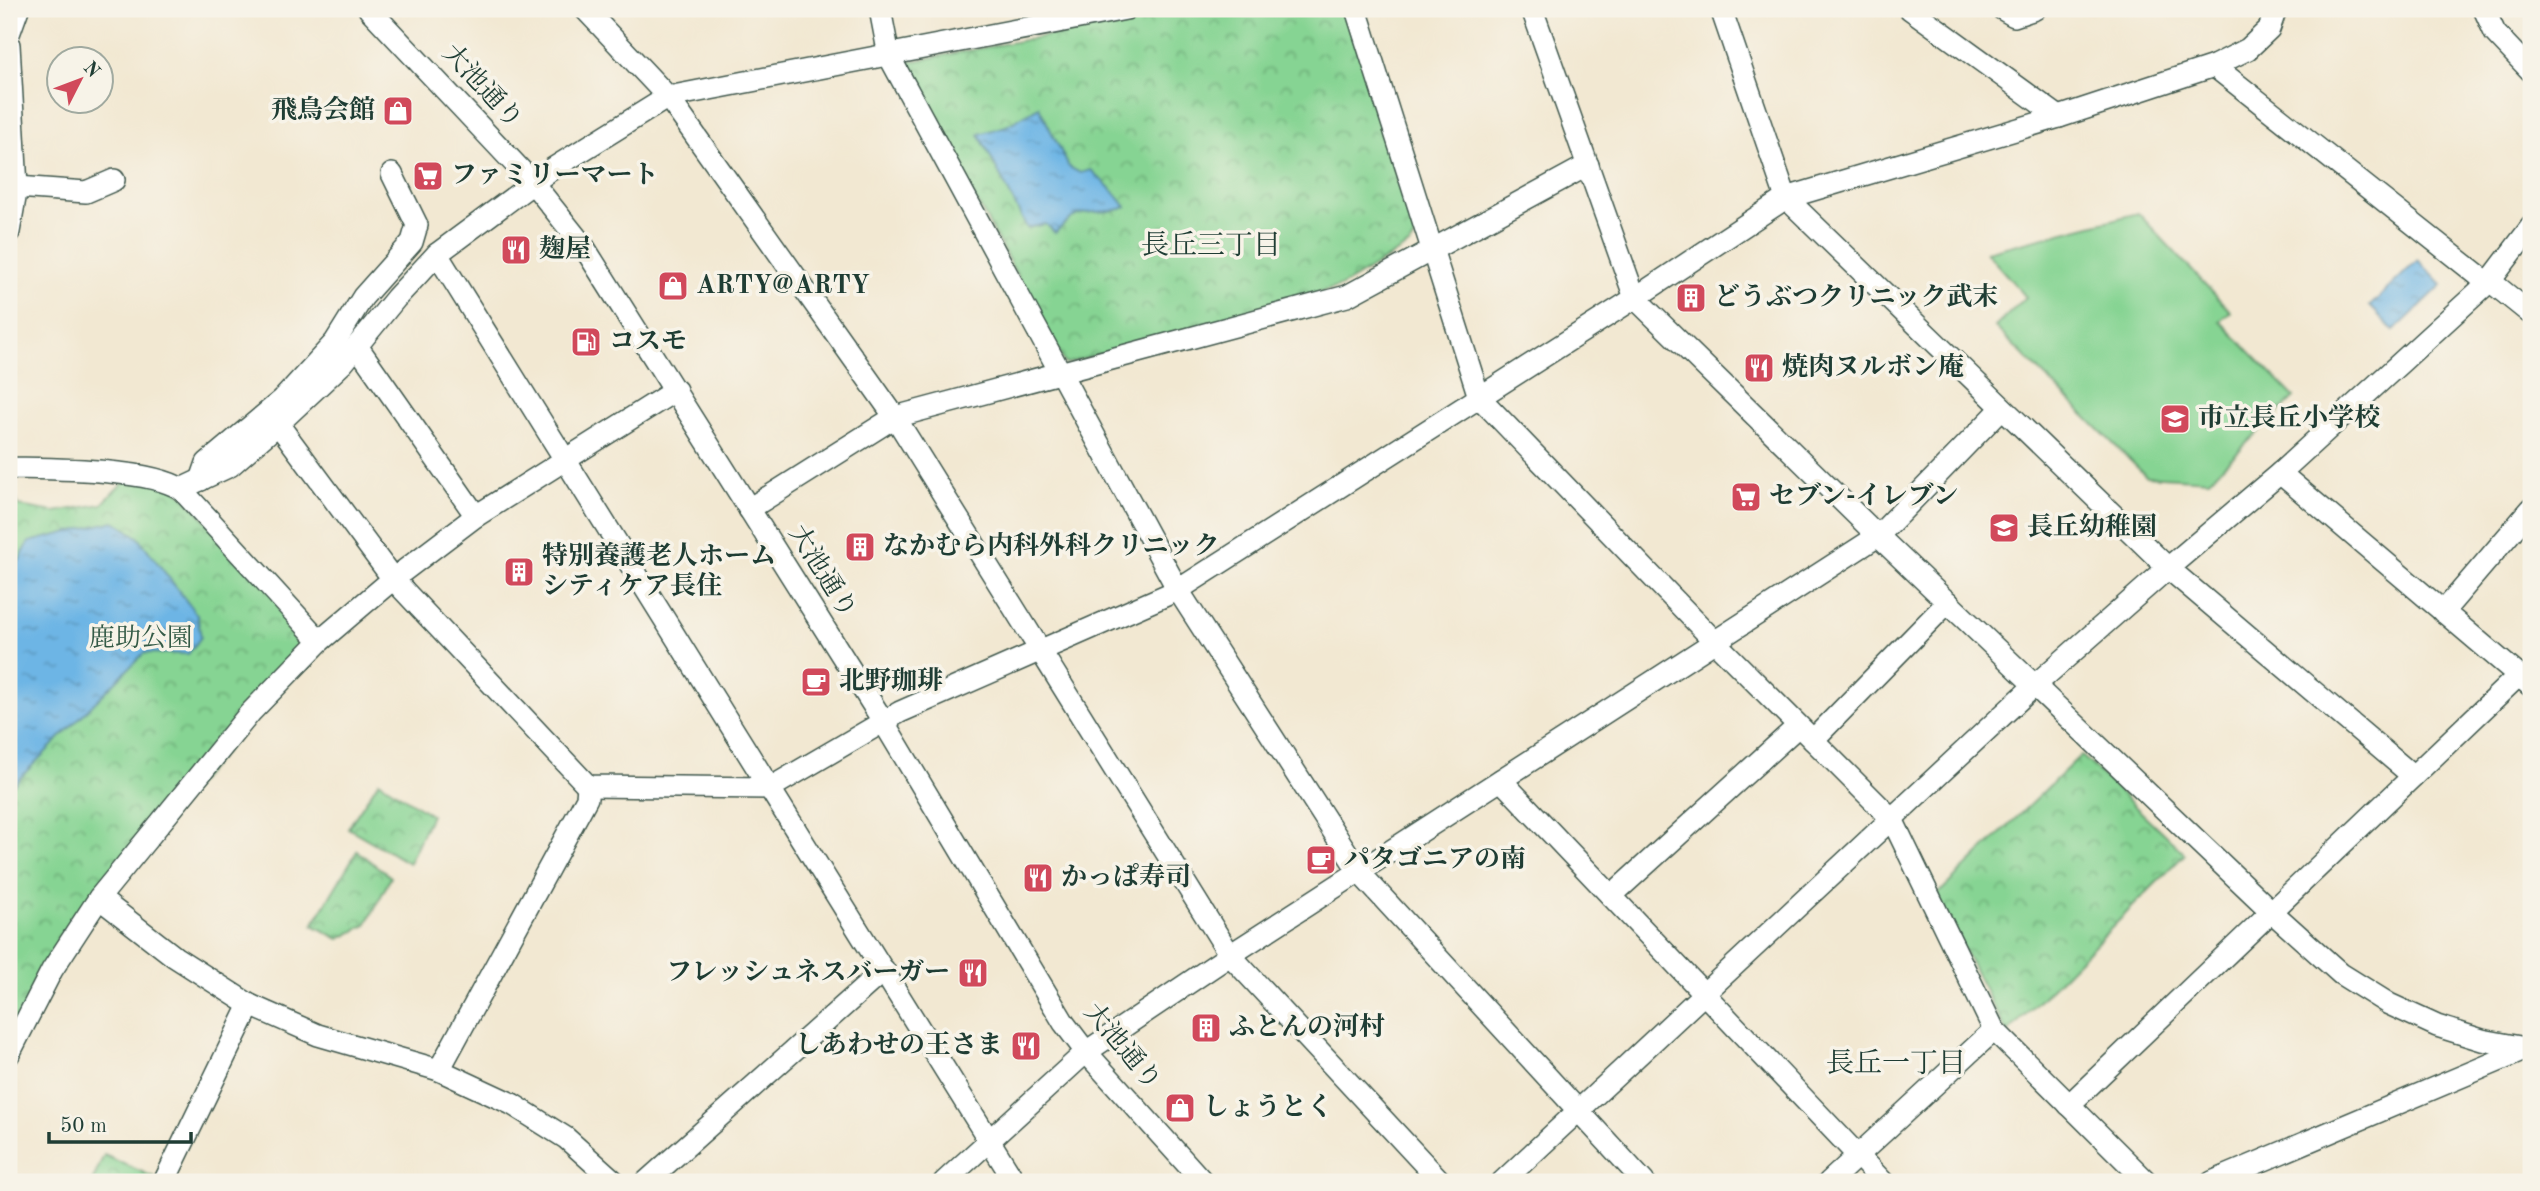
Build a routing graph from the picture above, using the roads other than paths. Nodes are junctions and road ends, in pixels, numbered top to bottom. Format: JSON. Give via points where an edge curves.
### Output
{"nodes":[{"id":1,"x":18,"y":9,"type":"edge"},
{"id":2,"x":369,"y":9,"type":"edge"},
{"id":3,"x":585,"y":9,"type":"edge"},
{"id":4,"x":880,"y":9,"type":"edge"},
{"id":5,"x":1126,"y":9,"type":"edge"},
{"id":6,"x":1356,"y":9,"type":"edge"},
{"id":7,"x":1532,"y":9,"type":"edge"},
{"id":8,"x":1721,"y":9,"type":"edge"},
{"id":9,"x":1910,"y":9,"type":"edge"},
{"id":10,"x":2002,"y":9,"type":"edge"},
{"id":11,"x":2035,"y":9,"type":"edge"},
{"id":12,"x":2276,"y":9,"type":"edge"},
{"id":13,"x":2484,"y":9,"type":"edge"},
{"id":14,"x":1046,"y":17,"type":"edge"},
{"id":15,"x":9,"y":34,"type":"edge"},
{"id":16,"x":9,"y":44,"type":"edge"},
{"id":17,"x":889,"y":55,"type":"junction"},
{"id":18,"x":2214,"y":66,"type":"junction"},
{"id":19,"x":2531,"y":71,"type":"edge"},
{"id":20,"x":668,"y":97,"type":"junction"},
{"id":21,"x":2059,"y":117,"type":"junction"},
{"id":22,"x":1588,"y":165,"type":"junction"},
{"id":23,"x":393,"y":174,"type":"dead end"},
{"id":24,"x":114,"y":180,"type":"dead end"},
{"id":25,"x":533,"y":183,"type":"junction"},
{"id":26,"x":13,"y":185,"type":"edge"},
{"id":27,"x":1786,"y":198,"type":"junction"},
{"id":28,"x":2531,"y":227,"type":"edge"},
{"id":29,"x":9,"y":232,"type":"edge"},
{"id":30,"x":1431,"y":248,"type":"junction"},
{"id":31,"x":437,"y":254,"type":"junction"},
{"id":32,"x":2489,"y":282,"type":"junction"},
{"id":33,"x":1635,"y":298,"type":"junction"},
{"id":34,"x":2531,"y":314,"type":"edge"},
{"id":35,"x":357,"y":346,"type":"junction"},
{"id":36,"x":1059,"y":373,"type":"junction"},
{"id":37,"x":676,"y":390,"type":"junction"},
{"id":38,"x":1479,"y":397,"type":"junction"},
{"id":39,"x":2002,"y":408,"type":"junction"},
{"id":40,"x":895,"y":417,"type":"junction"},
{"id":41,"x":278,"y":424,"type":"junction"},
{"id":42,"x":565,"y":458,"type":"junction"},
{"id":43,"x":9,"y":468,"type":"edge"},
{"id":44,"x":2280,"y":473,"type":"junction"},
{"id":45,"x":201,"y":480,"type":"junction"},
{"id":46,"x":181,"y":489,"type":"junction"},
{"id":47,"x":749,"y":509,"type":"junction"},
{"id":48,"x":2531,"y":509,"type":"edge"},
{"id":49,"x":476,"y":516,"type":"junction"},
{"id":50,"x":1878,"y":536,"type":"junction"},
{"id":51,"x":2168,"y":568,"type":"junction"},
{"id":52,"x":393,"y":579,"type":"junction"},
{"id":53,"x":1178,"y":590,"type":"junction"},
{"id":54,"x":1948,"y":602,"type":"junction"},
{"id":55,"x":2444,"y":612,"type":"junction"},
{"id":56,"x":320,"y":641,"type":"junction"},
{"id":57,"x":1715,"y":641,"type":"junction"},
{"id":58,"x":1040,"y":652,"type":"junction"},
{"id":59,"x":2525,"y":681,"type":"edge"},
{"id":60,"x":2035,"y":685,"type":"junction"},
{"id":61,"x":883,"y":720,"type":"junction"},
{"id":62,"x":1798,"y":726,"type":"junction"},
{"id":63,"x":1813,"y":740,"type":"junction"},
{"id":64,"x":2413,"y":776,"type":"junction"},
{"id":65,"x":1501,"y":780,"type":"junction"},
{"id":66,"x":588,"y":786,"type":"junction"},
{"id":67,"x":770,"y":788,"type":"junction"},
{"id":68,"x":1892,"y":820,"type":"junction"},
{"id":69,"x":1360,"y":873,"type":"junction"},
{"id":70,"x":1611,"y":896,"type":"junction"},
{"id":71,"x":99,"y":898,"type":"junction"},
{"id":72,"x":2271,"y":911,"type":"junction"},
{"id":73,"x":1230,"y":955,"type":"junction"},
{"id":74,"x":884,"y":970,"type":"junction"},
{"id":75,"x":1704,"y":993,"type":"junction"},
{"id":76,"x":250,"y":1005,"type":"junction"},
{"id":77,"x":1994,"y":1030,"type":"junction"},
{"id":78,"x":2530,"y":1047,"type":"edge"},
{"id":79,"x":1086,"y":1052,"type":"junction"},
{"id":80,"x":9,"y":1054,"type":"edge"},
{"id":81,"x":439,"y":1070,"type":"junction"},
{"id":82,"x":2069,"y":1105,"type":"junction"},
{"id":83,"x":1578,"y":1110,"type":"junction"},
{"id":84,"x":989,"y":1141,"type":"junction"},
{"id":85,"x":1858,"y":1156,"type":"junction"},
{"id":86,"x":164,"y":1182,"type":"edge"},
{"id":87,"x":615,"y":1182,"type":"edge"},
{"id":88,"x":646,"y":1182,"type":"edge"},
{"id":89,"x":944,"y":1182,"type":"edge"},
{"id":90,"x":1015,"y":1182,"type":"edge"},
{"id":91,"x":1203,"y":1182,"type":"edge"},
{"id":92,"x":1441,"y":1182,"type":"edge"},
{"id":93,"x":1502,"y":1182,"type":"edge"},
{"id":94,"x":1644,"y":1182,"type":"edge"},
{"id":95,"x":1829,"y":1182,"type":"edge"},
{"id":96,"x":1883,"y":1182,"type":"edge"},
{"id":97,"x":2147,"y":1182,"type":"edge"},
{"id":98,"x":2211,"y":1182,"type":"edge"}],
"edges":[{"from":1,"to":15,"type":"street"},
{"from":2,"to":25,"type":"street","name":"大池通り"},
{"from":3,"to":20,"type":"street"},
{"from":4,"to":17,"type":"street"},
{"from":5,"to":14,"type":"street"},
{"from":6,"to":30,"type":"street"},
{"from":7,"to":22,"type":"street"},
{"from":8,"to":27,"type":"street"},
{"from":9,"to":21,"type":"street"},
{"from":10,"to":11,"type":"street","via":[[2014,16]]},
{"from":12,"to":18,"type":"street","via":[[2269,30],[2248,49]]},
{"from":13,"to":19,"type":"street","via":[[2495,33]]},
{"from":14,"to":17,"type":"street"},
{"from":16,"to":26,"type":"street"},
{"from":17,"to":20,"type":"street"},
{"from":17,"to":36,"type":"street"},
{"from":18,"to":21,"type":"street"},
{"from":18,"to":32,"type":"street"},
{"from":20,"to":25,"type":"street"},
{"from":20,"to":40,"type":"street"},
{"from":21,"to":27,"type":"street"},
{"from":22,"to":30,"type":"street"},
{"from":22,"to":33,"type":"street"},
{"from":23,"to":45,"type":"street","via":[[417,225],[412,242],[363,296],[335,342],[282,400],[207,463]]},
{"from":24,"to":26,"type":"street","via":[[86,192]]},
{"from":25,"to":31,"type":"street"},
{"from":25,"to":37,"type":"street","name":"大池通り","via":[[584,247]]},
{"from":26,"to":29,"type":"street"},
{"from":27,"to":33,"type":"street"},
{"from":27,"to":39,"type":"street"},
{"from":28,"to":32,"type":"street"},
{"from":30,"to":36,"type":"street","via":[[1347,296]]},
{"from":30,"to":38,"type":"street"},
{"from":31,"to":35,"type":"street"},
{"from":31,"to":42,"type":"street"},
{"from":32,"to":34,"type":"street"},
{"from":32,"to":44,"type":"street"},
{"from":33,"to":38,"type":"street"},
{"from":33,"to":50,"type":"street"},
{"from":35,"to":41,"type":"street"},
{"from":35,"to":49,"type":"street"},
{"from":36,"to":40,"type":"street"},
{"from":36,"to":53,"type":"street"},
{"from":37,"to":42,"type":"street"},
{"from":37,"to":47,"type":"street","name":"大池通り"},
{"from":38,"to":53,"type":"street"},
{"from":38,"to":57,"type":"street"},
{"from":39,"to":50,"type":"street"},
{"from":39,"to":51,"type":"street"},
{"from":40,"to":47,"type":"street"},
{"from":40,"to":58,"type":"street"},
{"from":41,"to":45,"type":"street","via":[[230,466]]},
{"from":41,"to":52,"type":"street"},
{"from":42,"to":49,"type":"street"},
{"from":42,"to":67,"type":"street"},
{"from":43,"to":46,"type":"street","via":[[130,475]]},
{"from":44,"to":51,"type":"street"},
{"from":44,"to":55,"type":"street"},
{"from":45,"to":46,"type":"street"},
{"from":46,"to":56,"type":"street"},
{"from":47,"to":61,"type":"street","name":"大池通り"},
{"from":48,"to":55,"type":"street"},
{"from":49,"to":52,"type":"street"},
{"from":50,"to":54,"type":"street"},
{"from":50,"to":57,"type":"street"},
{"from":51,"to":60,"type":"street"},
{"from":51,"to":64,"type":"street"},
{"from":52,"to":56,"type":"street"},
{"from":52,"to":66,"type":"street"},
{"from":53,"to":58,"type":"street"},
{"from":53,"to":69,"type":"street"},
{"from":54,"to":60,"type":"street"},
{"from":54,"to":63,"type":"street"},
{"from":55,"to":59,"type":"street"},
{"from":56,"to":71,"type":"street","via":[[250,713]]},
{"from":57,"to":62,"type":"street"},
{"from":57,"to":65,"type":"street"},
{"from":58,"to":61,"type":"street"},
{"from":58,"to":73,"type":"street"},
{"from":59,"to":64,"type":"street"},
{"from":60,"to":68,"type":"street"},
{"from":60,"to":72,"type":"street"},
{"from":61,"to":67,"type":"street"},
{"from":61,"to":79,"type":"street","name":"大池通り","via":[[1064,1023]]},
{"from":62,"to":63,"type":"street"},
{"from":62,"to":70,"type":"street"},
{"from":63,"to":68,"type":"street"},
{"from":64,"to":72,"type":"street"},
{"from":65,"to":69,"type":"street"},
{"from":65,"to":70,"type":"street"},
{"from":66,"to":67,"type":"street"},
{"from":66,"to":81,"type":"street","via":[[587,797]]},
{"from":67,"to":74,"type":"street"},
{"from":68,"to":75,"type":"street"},
{"from":68,"to":77,"type":"street"},
{"from":69,"to":73,"type":"street"},
{"from":69,"to":83,"type":"street"},
{"from":70,"to":75,"type":"street"},
{"from":71,"to":76,"type":"street","via":[[175,957]]},
{"from":71,"to":80,"type":"street","via":[[52,970]]},
{"from":72,"to":78,"type":"street","via":[[2341,974],[2389,1004],[2482,1040]]},
{"from":72,"to":82,"type":"street"},
{"from":73,"to":79,"type":"street"},
{"from":73,"to":92,"type":"street"},
{"from":74,"to":84,"type":"street"},
{"from":74,"to":88,"type":"street"},
{"from":75,"to":83,"type":"street"},
{"from":75,"to":85,"type":"street"},
{"from":76,"to":81,"type":"street","via":[[318,1035]]},
{"from":76,"to":86,"type":"street"},
{"from":77,"to":82,"type":"street"},
{"from":77,"to":85,"type":"street"},
{"from":78,"to":98,"type":"street"},
{"from":79,"to":84,"type":"street"},
{"from":79,"to":91,"type":"street","name":"大池通り"},
{"from":81,"to":87,"type":"street","via":[[512,1104],[566,1138]]},
{"from":82,"to":97,"type":"street"},
{"from":83,"to":93,"type":"street"},
{"from":83,"to":94,"type":"street"},
{"from":84,"to":89,"type":"street"},
{"from":84,"to":90,"type":"street"},
{"from":85,"to":95,"type":"street"},
{"from":85,"to":96,"type":"street"}]}
